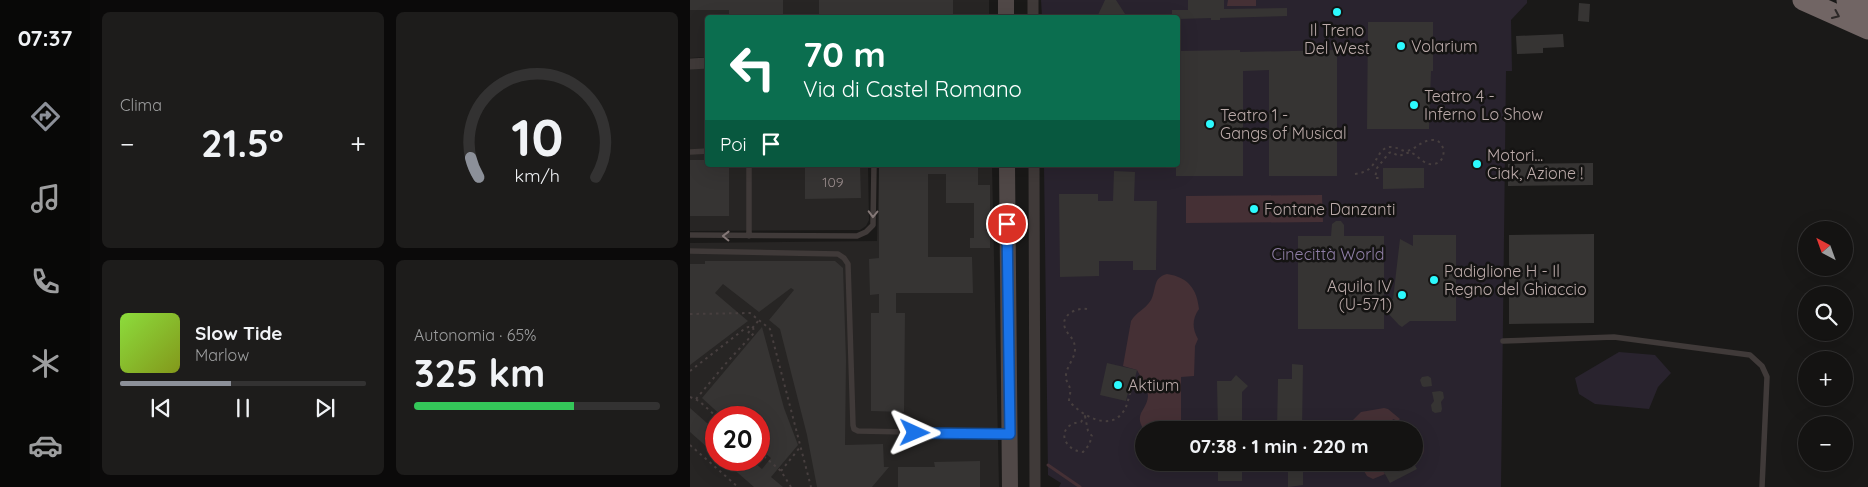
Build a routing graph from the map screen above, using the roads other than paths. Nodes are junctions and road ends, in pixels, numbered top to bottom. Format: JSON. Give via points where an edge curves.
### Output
{"nodes":[{"id":1,"x":1006,"y":0,"type":"edge"},
{"id":2,"x":1033,"y":0,"type":"edge"},
{"id":3,"x":1847,"y":0,"type":"edge"},
{"id":4,"x":1802,"y":1,"type":"edge"},
{"id":5,"x":1868,"y":10,"type":"edge"},
{"id":6,"x":1006,"y":15,"type":"edge"},
{"id":7,"x":1033,"y":15,"type":"edge"},
{"id":8,"x":1868,"y":30,"type":"edge"},
{"id":9,"x":705,"y":63,"type":"edge"},
{"id":10,"x":690,"y":64,"type":"edge"},
{"id":11,"x":690,"y":152,"type":"edge"},
{"id":12,"x":705,"y":152,"type":"edge"},
{"id":13,"x":749,"y":167,"type":"edge"},
{"id":14,"x":874,"y":167,"type":"edge"},
{"id":15,"x":1007,"y":167,"type":"edge"},
{"id":16,"x":1034,"y":167,"type":"edge"},
{"id":17,"x":690,"y":235,"type":"edge"},
{"id":18,"x":749,"y":236,"type":"junction"},
{"id":19,"x":690,"y":252,"type":"edge"},
{"id":20,"x":1503,"y":341,"type":"dead end"},
{"id":21,"x":1010,"y":434,"type":"junction"},
{"id":22,"x":1010,"y":487,"type":"edge"},
{"id":23,"x":1036,"y":487,"type":"edge"},
{"id":24,"x":1762,"y":487,"type":"edge"}],
"edges":[{"from":1,"to":6,"type":"street"},
{"from":2,"to":7,"type":"street"},
{"from":3,"to":5,"type":"highway"},
{"from":4,"to":8,"type":"highway","one_way":true},
{"from":9,"to":10,"type":"street"},
{"from":11,"to":12,"type":"lane"},
{"from":13,"to":18,"type":"lane"},
{"from":14,"to":18,"type":"lane","one_way":true,"via":[[873,225],[866,232],[857,236]]},
{"from":15,"to":21,"type":"street"},
{"from":16,"to":23,"type":"street"},
{"from":18,"to":17,"type":"lane","one_way":true},
{"from":19,"to":21,"type":"lane","via":[[838,254],[844,258],[848,264],[854,429]]},
{"from":20,"to":24,"type":"lane","via":[[1614,337],[1750,355],[1762,366],[1767,377]]},
{"from":21,"to":22,"type":"street"}]}
